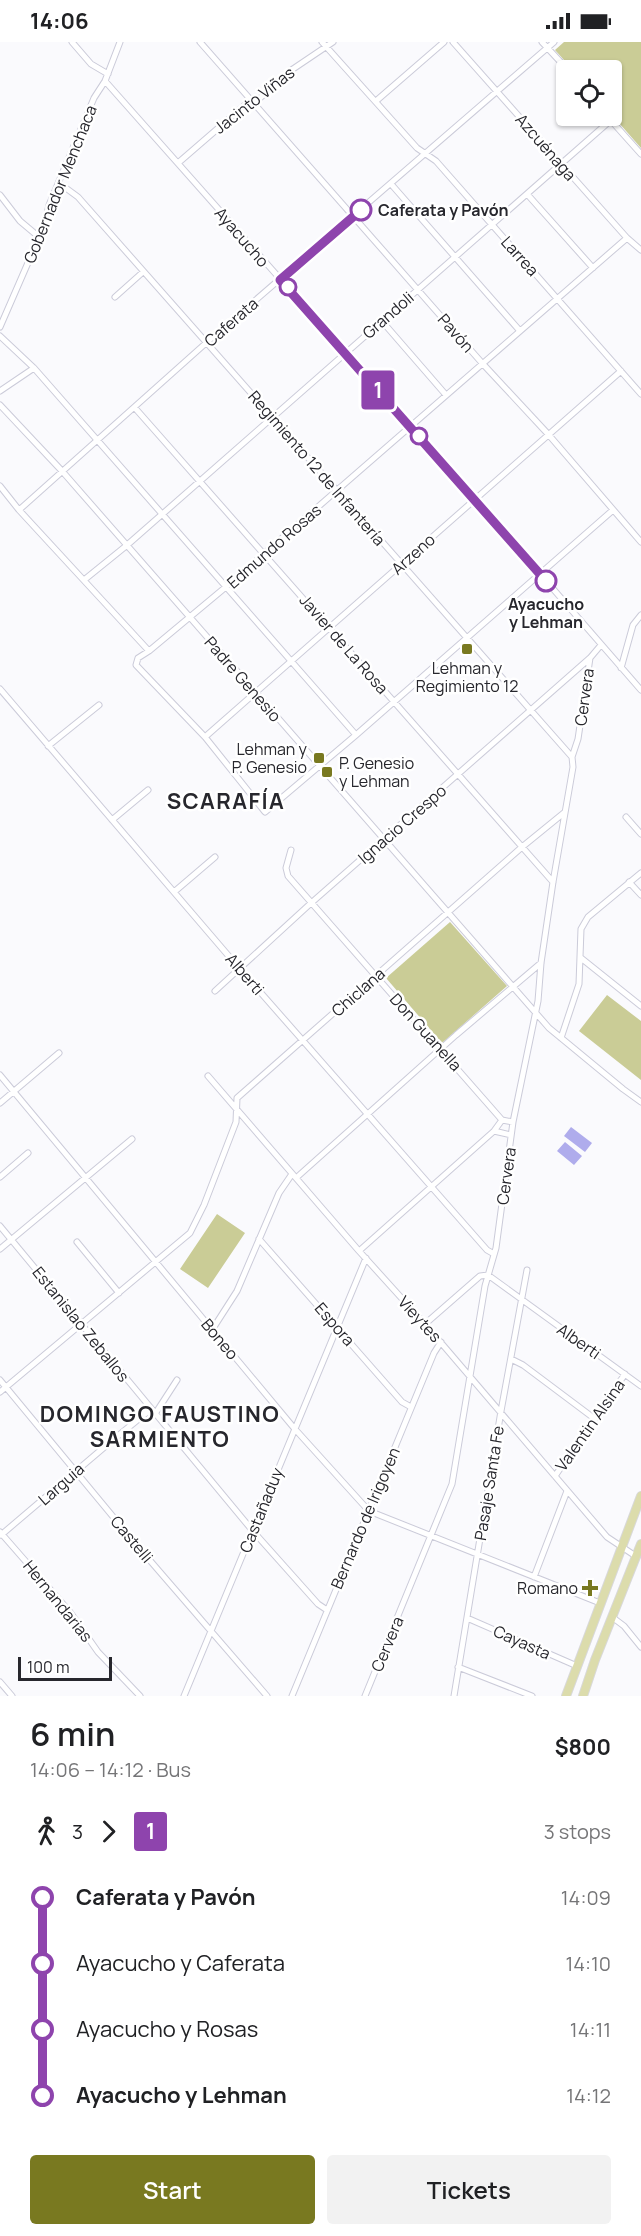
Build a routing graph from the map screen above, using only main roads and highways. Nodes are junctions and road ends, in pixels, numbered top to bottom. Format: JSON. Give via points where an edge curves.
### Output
{"nodes":[{"id":1,"x":641,"y":1496,"type":"edge"},
{"id":2,"x":641,"y":1544,"type":"edge"},
{"id":3,"x":566,"y":1696,"type":"edge"},
{"id":4,"x":583,"y":1696,"type":"edge"}],
"edges":[{"from":1,"to":3,"type":"main road"},
{"from":2,"to":4,"type":"main road"}]}
